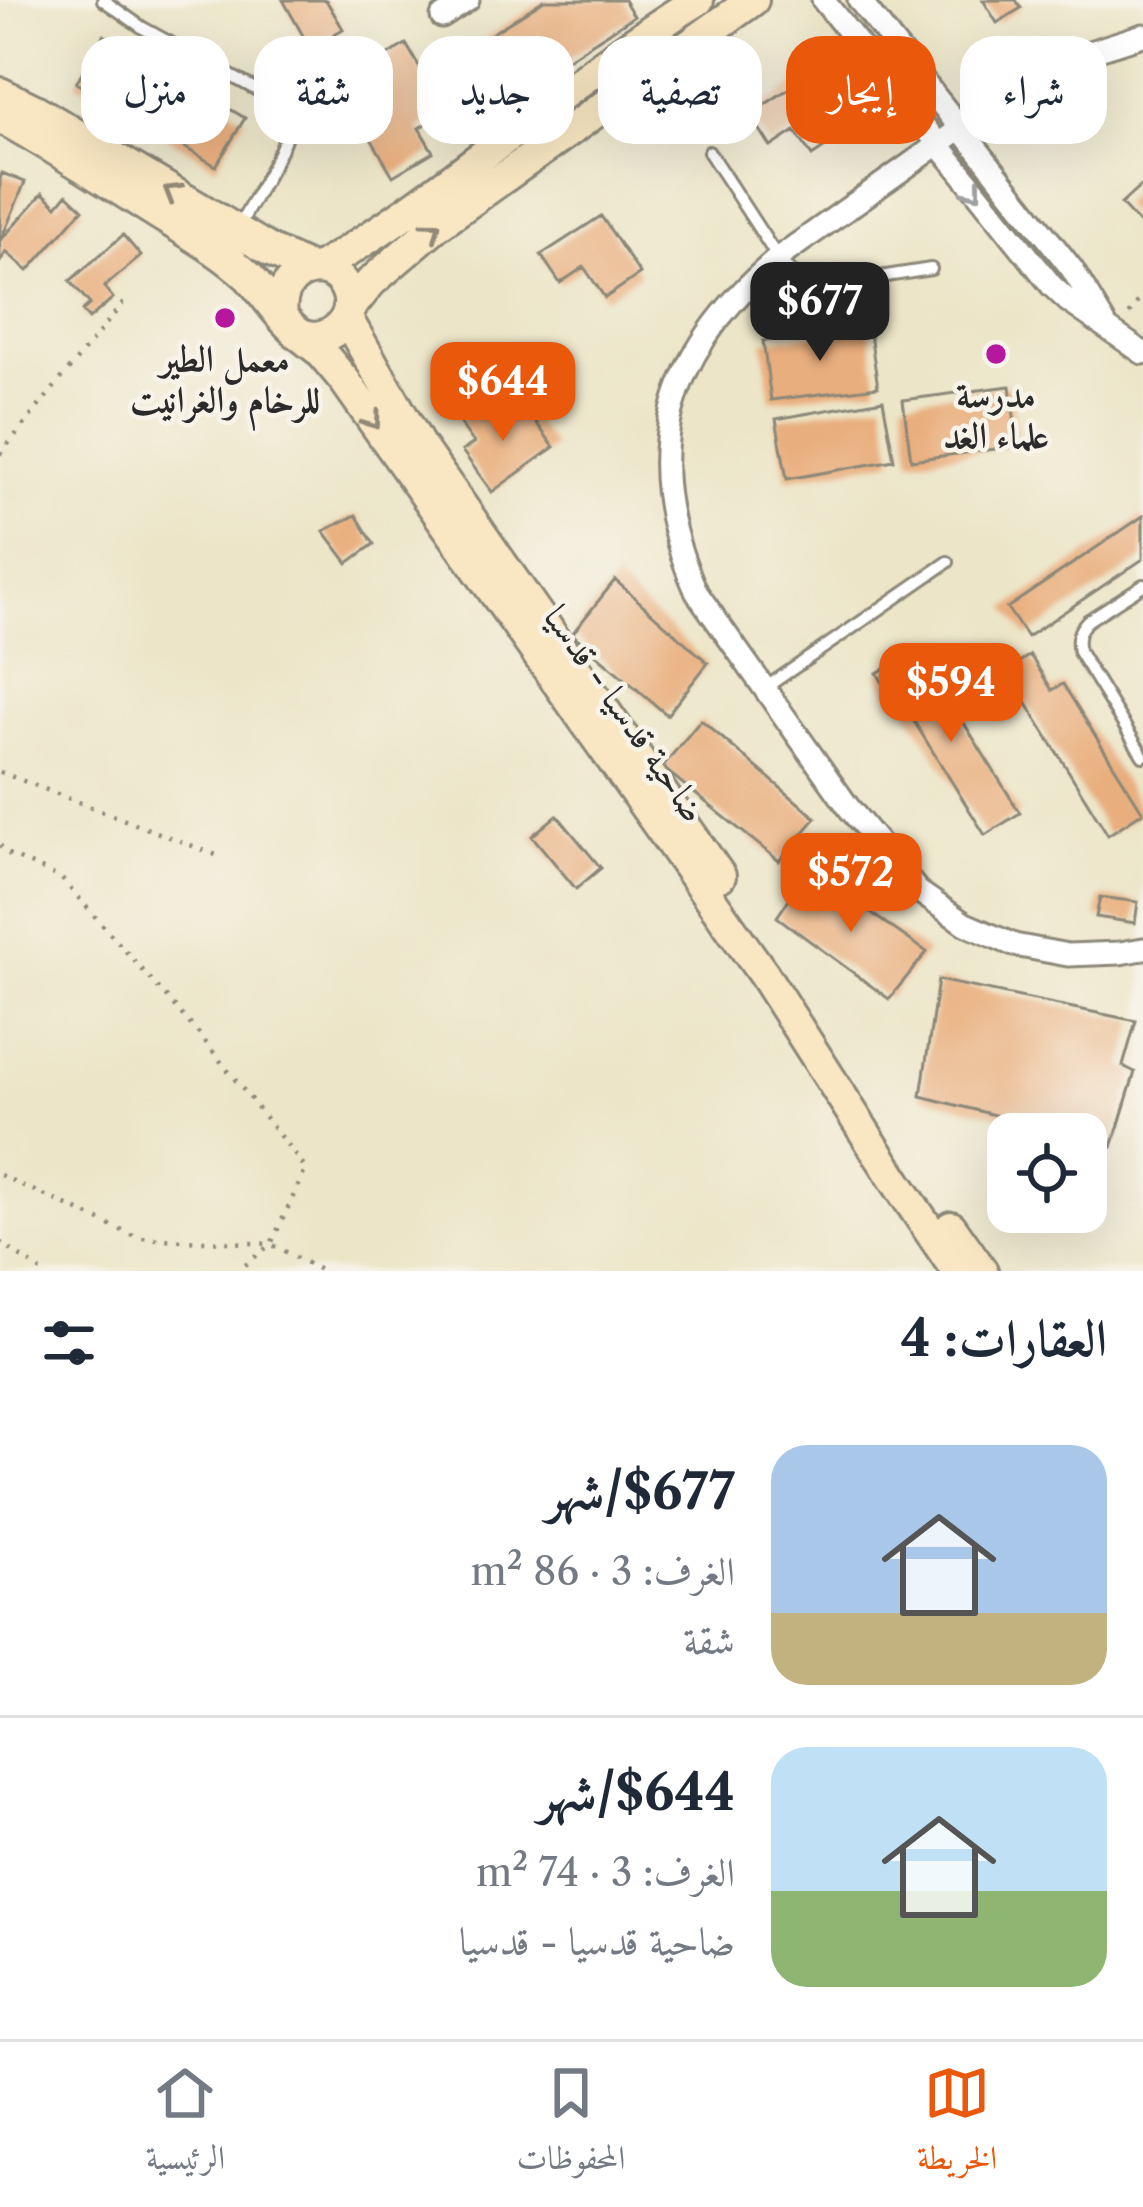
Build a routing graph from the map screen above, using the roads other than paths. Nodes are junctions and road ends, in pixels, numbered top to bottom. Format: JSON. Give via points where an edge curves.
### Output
{"nodes":[{"id":1,"x":103,"y":0,"type":"edge"},
{"id":2,"x":468,"y":0,"type":"edge"},
{"id":3,"x":698,"y":0,"type":"edge"},
{"id":4,"x":753,"y":0,"type":"edge"},
{"id":5,"x":823,"y":0,"type":"edge"},
{"id":6,"x":859,"y":0,"type":"edge"},
{"id":7,"x":442,"y":17,"type":"dead end"},
{"id":8,"x":1143,"y":35,"type":"edge"},
{"id":9,"x":1107,"y":46,"type":"edge"},
{"id":10,"x":0,"y":93,"type":"edge"},
{"id":11,"x":0,"y":117,"type":"edge"},
{"id":12,"x":960,"y":128,"type":"joint"},
{"id":13,"x":973,"y":144,"type":"edge"},
{"id":14,"x":938,"y":146,"type":"junction"},
{"id":15,"x":709,"y":152,"type":"dead end"},
{"id":16,"x":237,"y":231,"type":"junction"},
{"id":17,"x":778,"y":258,"type":"junction"},
{"id":18,"x":315,"y":269,"type":"junction"},
{"id":19,"x":931,"y":269,"type":"dead end"},
{"id":20,"x":348,"y":313,"type":"junction"},
{"id":21,"x":290,"y":324,"type":"junction"},
{"id":22,"x":1110,"y":329,"type":"junction"},
{"id":23,"x":1143,"y":352,"type":"edge"},
{"id":24,"x":948,"y":562,"type":"dead end"},
{"id":25,"x":1143,"y":585,"type":"edge"},
{"id":26,"x":765,"y":688,"type":"junction"},
{"id":27,"x":1143,"y":756,"type":"edge"},
{"id":28,"x":1143,"y":949,"type":"edge"},
{"id":29,"x":957,"y":1271,"type":"edge"},
{"id":30,"x":982,"y":1271,"type":"edge"}],
"edges":[{"from":1,"to":16,"type":"lane","via":[[277,101],[286,115],[279,150]]},
{"from":2,"to":7,"type":"street"},
{"from":3,"to":18,"type":"main road","via":[[375,236]]},
{"from":20,"to":4,"type":"main road","one_way":true,"via":[[437,225]]},
{"from":5,"to":14,"type":"street"},
{"from":6,"to":12,"type":"street"},
{"from":8,"to":9,"type":"street"},
{"from":16,"to":10,"type":"main road","one_way":true},
{"from":11,"to":21,"type":"main road","name":"ضاحية قدسيا - قدسيا","via":[[247,274]]},
{"from":12,"to":14,"type":"street"},
{"from":13,"to":22,"type":"street"},
{"from":14,"to":17,"type":"street"},
{"from":14,"to":22,"type":"street","one_way":true,"via":[[1052,286]]},
{"from":15,"to":17,"type":"lane"},
{"from":16,"to":18,"type":"main road"},
{"from":17,"to":19,"type":"lane","via":[[822,286]]},
{"from":17,"to":26,"type":"street","via":[[705,334],[677,390],[665,453],[680,555]]},
{"from":18,"to":20,"type":"main road","via":[[342,282]]},
{"from":18,"to":21,"type":"main road","via":[[299,272],[283,290]]},
{"from":20,"to":21,"type":"main road","via":[[319,338]]},
{"from":20,"to":30,"type":"main road","name":"ضاحية قدسيا - قدسيا","via":[[419,445],[782,964]]},
{"from":21,"to":29,"type":"main road","name":"ضاحية قدسيا - قدسيا","one_way":true,"via":[[345,381],[764,974]]},
{"from":22,"to":23,"type":"street"},
{"from":24,"to":26,"type":"lane"},
{"from":25,"to":27,"type":"lane","via":[[1087,621],[1077,644]]},
{"from":26,"to":28,"type":"street","via":[[918,892],[1014,945],[1068,955]]}]}
